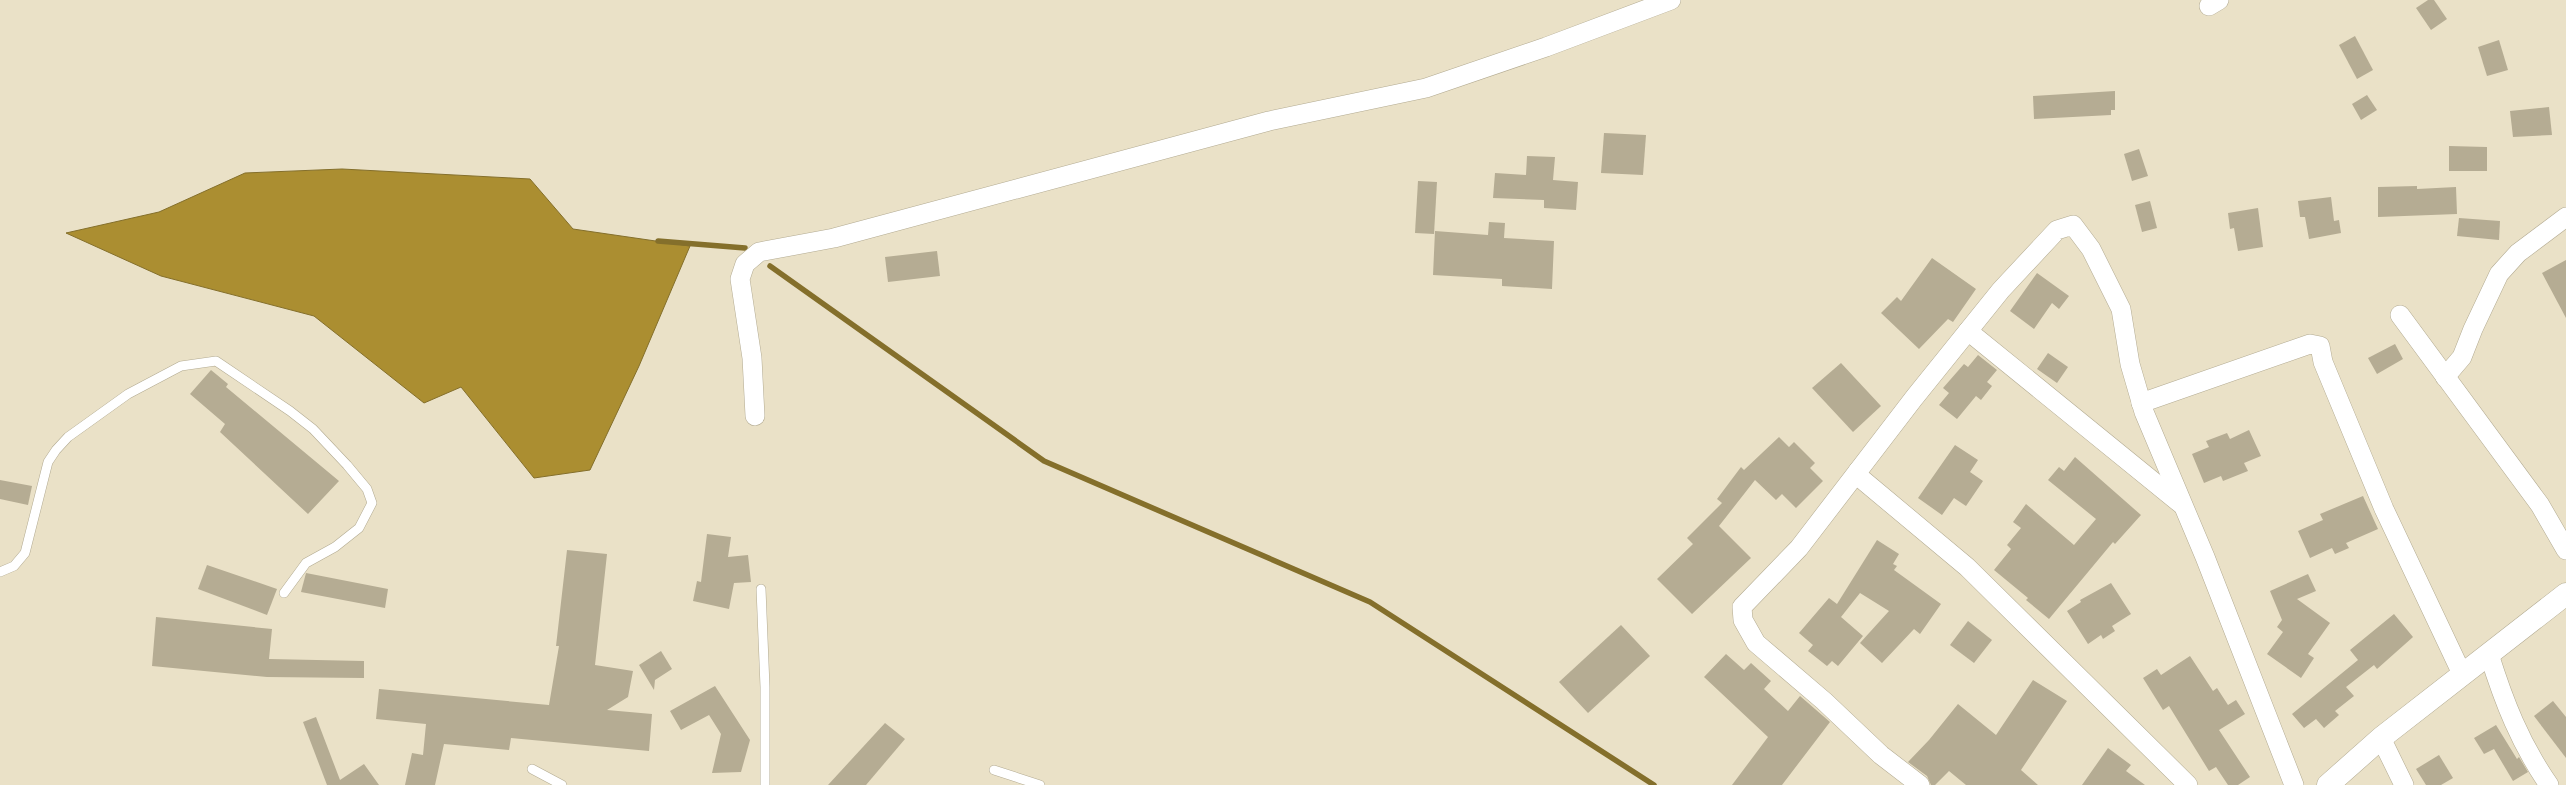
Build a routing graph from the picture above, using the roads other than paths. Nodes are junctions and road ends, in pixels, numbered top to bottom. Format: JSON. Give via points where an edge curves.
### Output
{"nodes":[{"id":1,"x":1671,"y":0,"type":"edge"},
{"id":2,"x":2566,"y":217,"type":"edge"},
{"id":3,"x":2400,"y":315,"type":"dead end"},
{"id":4,"x":1968,"y":331,"type":"junction"},
{"id":5,"x":2445,"y":377,"type":"junction"},
{"id":6,"x":2141,"y":402,"type":"junction"},
{"id":7,"x":755,"y":416,"type":"dead end"},
{"id":8,"x":1858,"y":471,"type":"junction"},
{"id":9,"x":2184,"y":506,"type":"junction"},
{"id":10,"x":2566,"y":550,"type":"edge"},
{"id":11,"x":0,"y":572,"type":"edge"},
{"id":12,"x":761,"y":589,"type":"dead end"},
{"id":13,"x":284,"y":593,"type":"dead end"},
{"id":14,"x":2566,"y":594,"type":"edge"},
{"id":15,"x":2489,"y":654,"type":"junction"},
{"id":16,"x":2462,"y":674,"type":"junction"},
{"id":17,"x":2381,"y":738,"type":"junction"},
{"id":18,"x":532,"y":769,"type":"dead end"},
{"id":19,"x":994,"y":770,"type":"dead end"},
{"id":20,"x":562,"y":785,"type":"edge"},
{"id":21,"x":765,"y":785,"type":"edge"},
{"id":22,"x":1040,"y":785,"type":"edge"},
{"id":23,"x":1920,"y":785,"type":"edge"},
{"id":24,"x":2188,"y":785,"type":"edge"},
{"id":25,"x":2294,"y":785,"type":"edge"},
{"id":26,"x":2328,"y":785,"type":"edge"},
{"id":27,"x":2404,"y":785,"type":"edge"},
{"id":28,"x":2549,"y":785,"type":"edge"}],
"edges":[{"from":1,"to":7,"type":"street","via":[[1426,88],[1269,121],[834,238],[759,252],[745,264],[740,279],[752,358]]},
{"from":2,"to":5,"type":"street","via":[[2518,253],[2499,274],[2462,357]]},
{"from":3,"to":5,"type":"street"},
{"from":4,"to":6,"type":"street","via":[[2001,290],[2057,230],[2073,225],[2091,249],[2121,309],[2130,364]]},
{"from":4,"to":8,"type":"street"},
{"from":4,"to":9,"type":"street"},
{"from":5,"to":10,"type":"street","via":[[2540,505]]},
{"from":6,"to":9,"type":"street"},
{"from":6,"to":16,"type":"street","via":[[2310,344],[2320,346],[2323,362],[2384,510]]},
{"from":8,"to":23,"type":"street","via":[[1799,548],[1742,607],[1743,620],[1756,643],[1824,701],[1881,756]]},
{"from":8,"to":24,"type":"street","via":[[1858,476],[1967,567]]},
{"from":9,"to":25,"type":"street"},
{"from":11,"to":13,"type":"lane","via":[[14,566],[25,553],[48,462],[68,437],[128,394],[181,366],[216,361],[313,429],[367,489],[372,503],[358,528],[335,547],[306,563]]},
{"from":12,"to":21,"type":"lane"},
{"from":14,"to":15,"type":"street"},
{"from":15,"to":16,"type":"street"},
{"from":15,"to":28,"type":"street","via":[[2506,708],[2536,766]]},
{"from":16,"to":17,"type":"street"},
{"from":17,"to":26,"type":"street"},
{"from":17,"to":27,"type":"street"},
{"from":18,"to":20,"type":"lane"},
{"from":19,"to":22,"type":"lane"}]}
